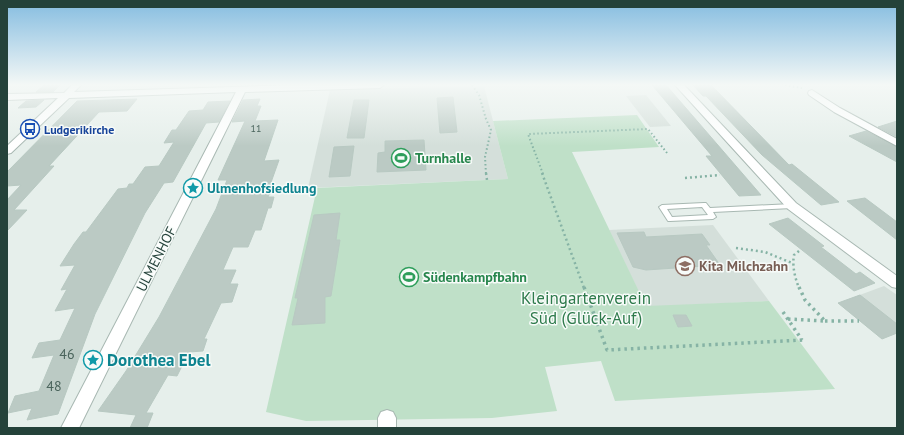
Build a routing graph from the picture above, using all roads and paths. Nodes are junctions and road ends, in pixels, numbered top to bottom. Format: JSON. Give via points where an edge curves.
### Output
{"nodes":[{"id":1,"x":56,"y":105,"type":"edge"},
{"id":2,"x":234,"y":105,"type":"edge"},
{"id":3,"x":483,"y":105,"type":"edge"},
{"id":4,"x":698,"y":105,"type":"edge"},
{"id":5,"x":829,"y":105,"type":"edge"},
{"id":6,"x":897,"y":143,"type":"edge"},
{"id":7,"x":7,"y":151,"type":"edge"},
{"id":8,"x":667,"y":153,"type":"dead end"},
{"id":9,"x":720,"y":176,"type":"dead end"},
{"id":10,"x":685,"y":178,"type":"dead end"},
{"id":11,"x":487,"y":180,"type":"dead end"},
{"id":12,"x":792,"y":206,"type":"junction"},
{"id":13,"x":708,"y":210,"type":"junction"},
{"id":14,"x":736,"y":248,"type":"dead end"},
{"id":15,"x":799,"y":251,"type":"dead end"},
{"id":16,"x":792,"y":263,"type":"junction"},
{"id":17,"x":897,"y":283,"type":"edge"},
{"id":18,"x":783,"y":312,"type":"dead end"},
{"id":19,"x":788,"y":319,"type":"junction"},
{"id":20,"x":859,"y":321,"type":"dead end"},
{"id":21,"x":825,"y":322,"type":"junction"},
{"id":22,"x":70,"y":428,"type":"edge"}],
"edges":[{"from":1,"to":7,"type":"street"},
{"from":2,"to":22,"type":"street","name":"ULMENHOF"},
{"from":3,"to":11,"type":"path","via":[[486,123],[491,130],[485,157]]},
{"from":4,"to":12,"type":"street"},
{"from":5,"to":6,"type":"street"},
{"from":8,"to":19,"type":"path","via":[[648,129],[528,134],[607,350],[803,340]]},
{"from":9,"to":10,"type":"path"},
{"from":12,"to":13,"type":"lane"},
{"from":12,"to":17,"type":"street"},
{"from":13,"to":13,"type":"lane","via":[[713,217],[670,219],[662,207],[704,205]]},
{"from":14,"to":16,"type":"path","via":[[750,248]]},
{"from":15,"to":16,"type":"path","via":[[794,254]]},
{"from":16,"to":21,"type":"path","via":[[805,300]]},
{"from":18,"to":19,"type":"path"},
{"from":19,"to":21,"type":"path"},
{"from":20,"to":21,"type":"path"}]}
